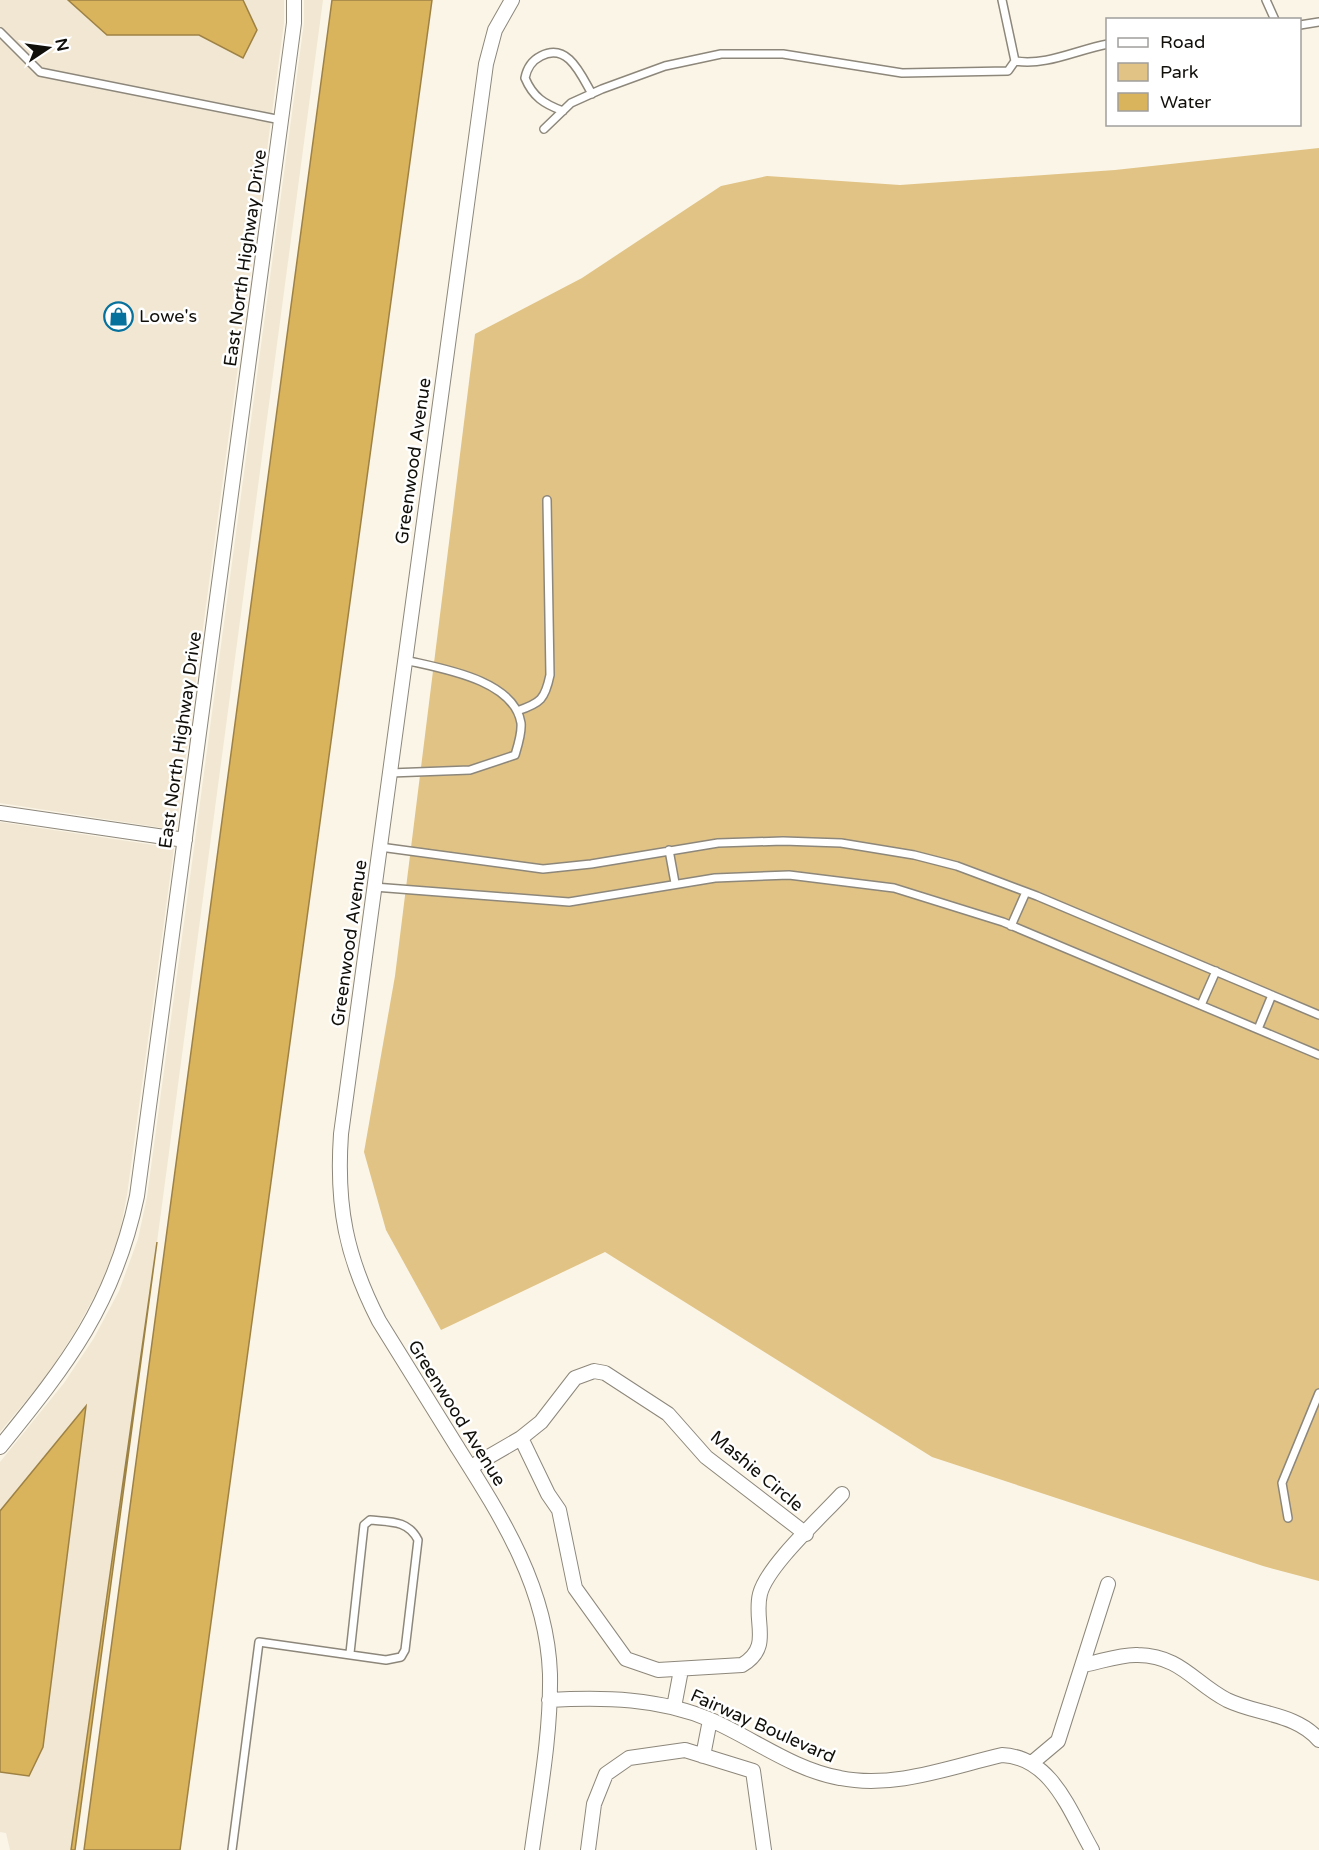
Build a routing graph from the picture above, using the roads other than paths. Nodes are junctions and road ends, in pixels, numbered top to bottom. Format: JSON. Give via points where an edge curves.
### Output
{"nodes":[{"id":1,"x":294,"y":0,"type":"edge"},
{"id":2,"x":512,"y":0,"type":"edge"},
{"id":3,"x":1002,"y":0,"type":"edge"},
{"id":4,"x":1266,"y":0,"type":"edge"},
{"id":5,"x":1274,"y":18,"type":"edge"},
{"id":6,"x":1319,"y":22,"type":"edge"},
{"id":7,"x":1301,"y":25,"type":"edge"},
{"id":8,"x":0,"y":32,"type":"edge"},
{"id":9,"x":1106,"y":44,"type":"edge"},
{"id":10,"x":1015,"y":61,"type":"junction"},
{"id":11,"x":592,"y":94,"type":"junction"},
{"id":12,"x":563,"y":111,"type":"junction"},
{"id":13,"x":281,"y":120,"type":"junction"},
{"id":14,"x":544,"y":129,"type":"dead end"},
{"id":15,"x":547,"y":500,"type":"dead end"},
{"id":16,"x":405,"y":660,"type":"junction"},
{"id":17,"x":517,"y":711,"type":"junction"},
{"id":18,"x":390,"y":773,"type":"junction"},
{"id":19,"x":0,"y":813,"type":"edge"},
{"id":20,"x":185,"y":840,"type":"junction"},
{"id":21,"x":380,"y":847,"type":"junction"},
{"id":22,"x":669,"y":850,"type":"junction"},
{"id":23,"x":675,"y":883,"type":"junction"},
{"id":24,"x":374,"y":888,"type":"junction"},
{"id":25,"x":1026,"y":892,"type":"junction"},
{"id":26,"x":1011,"y":926,"type":"junction"},
{"id":27,"x":1216,"y":971,"type":"junction"},
{"id":28,"x":1272,"y":995,"type":"junction"},
{"id":29,"x":1201,"y":1005,"type":"junction"},
{"id":30,"x":1319,"y":1015,"type":"edge"},
{"id":31,"x":1258,"y":1029,"type":"junction"},
{"id":32,"x":1319,"y":1055,"type":"edge"},
{"id":33,"x":1319,"y":1392,"type":"edge"},
{"id":34,"x":521,"y":1438,"type":"junction"},
{"id":35,"x":0,"y":1447,"type":"edge"},
{"id":36,"x":471,"y":1467,"type":"junction"},
{"id":37,"x":842,"y":1494,"type":"dead end"},
{"id":38,"x":1288,"y":1518,"type":"dead end"},
{"id":39,"x":806,"y":1534,"type":"junction"},
{"id":40,"x":1108,"y":1584,"type":"dead end"},
{"id":41,"x":350,"y":1653,"type":"junction"},
{"id":42,"x":1083,"y":1665,"type":"junction"},
{"id":43,"x":681,"y":1670,"type":"junction"},
{"id":44,"x":549,"y":1700,"type":"junction"},
{"id":45,"x":674,"y":1707,"type":"junction"},
{"id":46,"x":710,"y":1720,"type":"junction"},
{"id":47,"x":1319,"y":1740,"type":"edge"},
{"id":48,"x":703,"y":1756,"type":"junction"},
{"id":49,"x":1033,"y":1762,"type":"junction"},
{"id":50,"x":232,"y":1850,"type":"edge"},
{"id":51,"x":532,"y":1850,"type":"edge"},
{"id":52,"x":588,"y":1850,"type":"edge"},
{"id":53,"x":764,"y":1850,"type":"edge"},
{"id":54,"x":1092,"y":1850,"type":"edge"}],
"edges":[{"from":1,"to":13,"type":"street","name":"East North Highway Drive"},
{"from":2,"to":16,"type":"street","name":"Greenwood Avenue","via":[[495,30],[486,64]]},
{"from":3,"to":10,"type":"lane"},
{"from":4,"to":5,"type":"lane"},
{"from":6,"to":7,"type":"lane"},
{"from":8,"to":13,"type":"lane","via":[[40,72]]},
{"from":9,"to":10,"type":"lane","via":[[1050,60]]},
{"from":10,"to":11,"type":"lane","via":[[1008,70],[941,74],[872,70],[783,54],[721,54],[665,66]]},
{"from":11,"to":12,"type":"lane"},
{"from":11,"to":12,"type":"lane","via":[[577,67],[565,55],[549,52],[538,57],[531,62],[525,78],[531,92]]},
{"from":12,"to":14,"type":"lane"},
{"from":13,"to":20,"type":"street","name":"East North Highway Drive"},
{"from":15,"to":17,"type":"lane","via":[[550,675],[546,695]]},
{"from":16,"to":17,"type":"lane","via":[[469,675],[498,691]]},
{"from":16,"to":18,"type":"street","name":"Greenwood Avenue"},
{"from":17,"to":18,"type":"lane","via":[[521,724],[515,755],[470,770]]},
{"from":18,"to":21,"type":"street","name":"Greenwood Avenue"},
{"from":19,"to":20,"type":"street"},
{"from":20,"to":35,"type":"street","name":"East North Highway Drive","via":[[128,1238],[111,1287],[85,1334],[56,1379]]},
{"from":21,"to":22,"type":"lane","via":[[543,869]]},
{"from":21,"to":24,"type":"street","name":"Greenwood Avenue"},
{"from":22,"to":23,"type":"lane"},
{"from":22,"to":25,"type":"lane","via":[[718,843],[841,843],[957,866]]},
{"from":23,"to":24,"type":"lane","via":[[569,902]]},
{"from":23,"to":26,"type":"lane","via":[[789,875],[894,888]]},
{"from":24,"to":36,"type":"street","name":"Greenwood Avenue","via":[[341,1134],[338,1172],[344,1233],[362,1289],[379,1322]]},
{"from":25,"to":26,"type":"lane"},
{"from":25,"to":27,"type":"lane"},
{"from":26,"to":29,"type":"lane"},
{"from":27,"to":28,"type":"lane"},
{"from":27,"to":29,"type":"lane"},
{"from":28,"to":30,"type":"lane"},
{"from":28,"to":31,"type":"lane"},
{"from":29,"to":31,"type":"lane"},
{"from":31,"to":32,"type":"lane"},
{"from":33,"to":38,"type":"lane","via":[[1282,1483]]},
{"from":34,"to":36,"type":"street","name":"Mashie Circle"},
{"from":34,"to":39,"type":"street","name":"Mashie Circle","via":[[541,1422],[575,1378],[594,1371],[605,1373],[668,1414],[706,1457]]},
{"from":34,"to":43,"type":"street","name":"Mashie Circle","via":[[559,1510],[571,1577],[582,1599],[626,1659],[658,1670]]},
{"from":36,"to":44,"type":"street","name":"Greenwood Avenue","via":[[511,1533],[532,1583],[547,1645]]},
{"from":37,"to":39,"type":"street","name":"Mashie Circle"},
{"from":39,"to":43,"type":"street","name":"Mashie Circle","via":[[773,1569],[759,1596],[760,1644],[752,1659],[742,1665]]},
{"from":40,"to":42,"type":"street"},
{"from":41,"to":41,"type":"lane","via":[[364,1525],[370,1520],[401,1523],[411,1528],[418,1540],[405,1650],[392,1661]]},
{"from":41,"to":50,"type":"lane","via":[[259,1642]]},
{"from":42,"to":47,"type":"street","via":[[1137,1654],[1171,1662],[1185,1668],[1218,1695],[1300,1723]]},
{"from":42,"to":49,"type":"street","via":[[1058,1741]]},
{"from":43,"to":45,"type":"street"},
{"from":44,"to":45,"type":"street","name":"Fairway Boulevard","via":[[628,1700]]},
{"from":44,"to":51,"type":"street","name":"Greenwood Avenue"},
{"from":45,"to":46,"type":"street","name":"Fairway Boulevard"},
{"from":46,"to":48,"type":"street"},
{"from":46,"to":49,"type":"street","name":"Fairway Boulevard","via":[[799,1765],[839,1778],[888,1781],[1002,1755]]},
{"from":48,"to":52,"type":"street","via":[[685,1750],[629,1758],[606,1774],[594,1804]]},
{"from":48,"to":53,"type":"street","via":[[753,1771]]},
{"from":49,"to":54,"type":"street","via":[[1052,1779]]}]}
